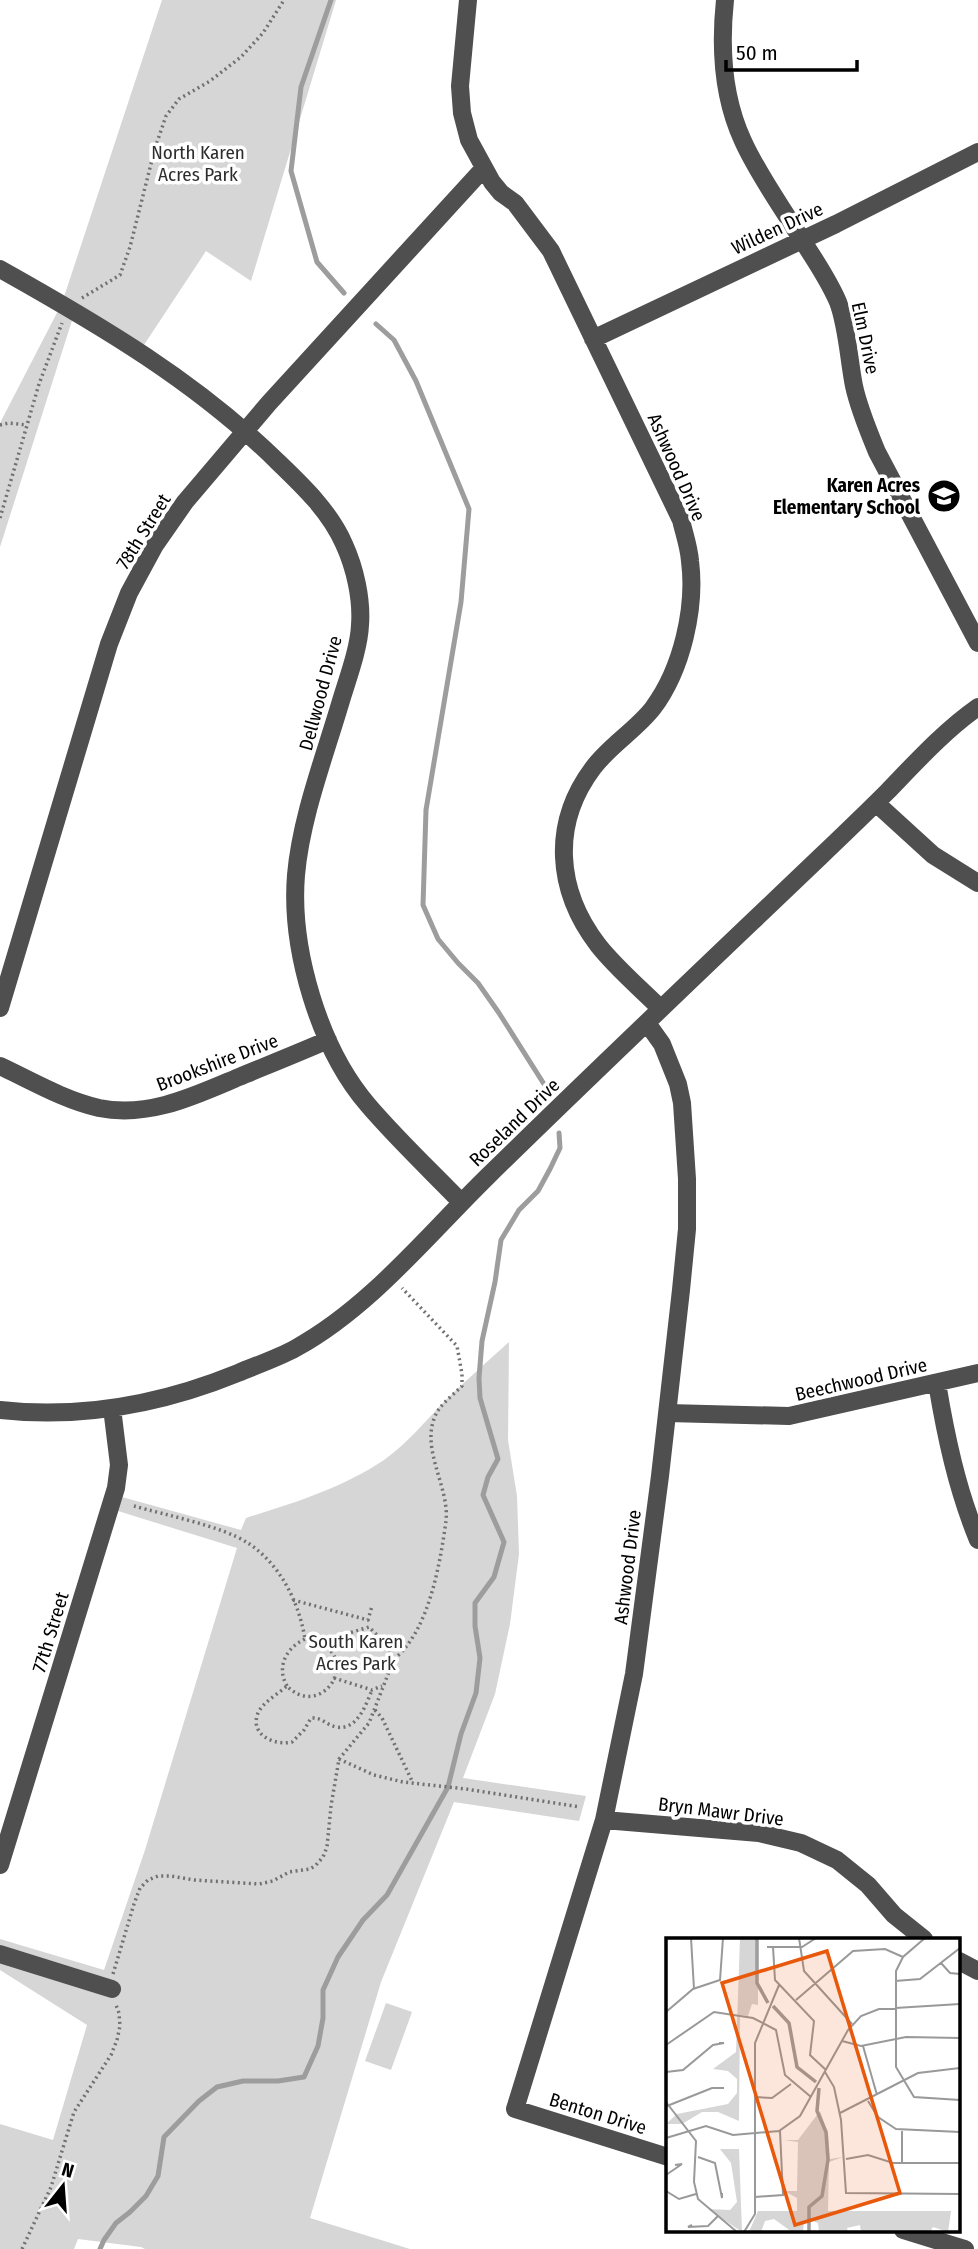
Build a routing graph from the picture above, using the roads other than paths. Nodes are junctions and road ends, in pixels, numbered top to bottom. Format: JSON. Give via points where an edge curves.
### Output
{"nodes":[{"id":1,"x":468,"y":0,"type":"edge"},
{"id":2,"x":725,"y":0,"type":"edge"},
{"id":3,"x":978,"y":152,"type":"edge"},
{"id":4,"x":484,"y":168,"type":"junction"},
{"id":5,"x":802,"y":240,"type":"junction"},
{"id":6,"x":0,"y":269,"type":"edge"},
{"id":7,"x":593,"y":339,"type":"junction"},
{"id":8,"x":246,"y":430,"type":"junction"},
{"id":9,"x":978,"y":643,"type":"edge"},
{"id":10,"x":978,"y":707,"type":"edge"},
{"id":11,"x":876,"y":803,"type":"junction"},
{"id":12,"x":978,"y":883,"type":"edge"},
{"id":13,"x":0,"y":1009,"type":"edge"},
{"id":14,"x":661,"y":1009,"type":"junction"},
{"id":15,"x":647,"y":1023,"type":"junction"},
{"id":16,"x":328,"y":1040,"type":"junction"},
{"id":17,"x":0,"y":1066,"type":"edge"},
{"id":18,"x":461,"y":1202,"type":"junction"},
{"id":19,"x":978,"y":1373,"type":"edge"},
{"id":20,"x":937,"y":1383,"type":"junction"},
{"id":21,"x":112,"y":1408,"type":"junction"},
{"id":22,"x":0,"y":1410,"type":"edge"},
{"id":23,"x":668,"y":1413,"type":"junction"},
{"id":24,"x":978,"y":1540,"type":"edge"},
{"id":25,"x":604,"y":1820,"type":"junction"},
{"id":26,"x":0,"y":1865,"type":"edge"},
{"id":27,"x":924,"y":1938,"type":"edge"},
{"id":28,"x":0,"y":1954,"type":"edge"},
{"id":29,"x":960,"y":1962,"type":"edge"},
{"id":30,"x":978,"y":1971,"type":"edge"},
{"id":31,"x":112,"y":1989,"type":"road end"},
{"id":32,"x":514,"y":2109,"type":"joint"},
{"id":33,"x":666,"y":2156,"type":"edge"},
{"id":34,"x":910,"y":2232,"type":"edge"},
{"id":35,"x":965,"y":2249,"type":"edge"}],
"edges":[{"from":1,"to":4,"type":"street","name":"Ashwood Drive","via":[[462,113],[469,140]]},
{"from":2,"to":5,"type":"street","name":"Elm Drive","via":[[725,80],[731,107],[743,141]]},
{"from":3,"to":5,"type":"street","name":"Wilden Drive"},
{"from":4,"to":7,"type":"street","name":"Ashwood Drive","via":[[551,251]]},
{"from":4,"to":8,"type":"street","name":"78th Street"},
{"from":5,"to":7,"type":"street","name":"Wilden Drive"},
{"from":5,"to":9,"type":"street","name":"Elm Drive","via":[[839,306],[855,388],[877,452]]},
{"from":6,"to":8,"type":"street","name":"Dellwood Drive","via":[[178,377]]},
{"from":7,"to":14,"type":"street","name":"Ashwood Drive","via":[[681,520],[690,561],[691,604],[683,645],[653,708],[593,768],[575,800],[565,827],[565,874],[585,927]]},
{"from":8,"to":13,"type":"street","name":"78th Street","via":[[185,502],[129,593],[108,644]]},
{"from":8,"to":16,"type":"street","name":"Dellwood Drive","via":[[325,511],[344,544],[356,580],[360,625],[296,872],[299,942],[309,995]]},
{"from":10,"to":11,"type":"street","name":"Roseland Drive","via":[[952,726]]},
{"from":11,"to":12,"type":"street","via":[[933,855]]},
{"from":11,"to":14,"type":"street","name":"Roseland Drive"},
{"from":14,"to":15,"type":"street","name":"Roseland Drive"},
{"from":15,"to":18,"type":"street","name":"Roseland Drive"},
{"from":15,"to":23,"type":"street","name":"Ashwood Drive","via":[[662,1044],[678,1084],[687,1179],[687,1229]]},
{"from":16,"to":17,"type":"street","name":"Brookshire Drive","via":[[191,1097],[161,1107],[130,1110],[99,1108],[66,1097]]},
{"from":16,"to":18,"type":"street","name":"Dellwood Drive","via":[[366,1104]]},
{"from":18,"to":21,"type":"street","name":"Roseland Drive","via":[[363,1299],[318,1335],[201,1388]]},
{"from":19,"to":20,"type":"street","name":"Beechwood Drive"},
{"from":20,"to":23,"type":"street","name":"Beechwood Drive","via":[[789,1416]]},
{"from":20,"to":24,"type":"street","via":[[953,1465]]},
{"from":21,"to":22,"type":"street","name":"Roseland Drive"},
{"from":21,"to":26,"type":"street","name":"77th Street","via":[[119,1465],[116,1488]]},
{"from":23,"to":25,"type":"street","name":"Ashwood Drive","via":[[634,1674]]},
{"from":25,"to":27,"type":"street","name":"Bryn Mawr Drive","via":[[759,1833],[801,1843],[837,1860]]},
{"from":25,"to":32,"type":"street","name":"Ashwood Drive"},
{"from":28,"to":31,"type":"street"},
{"from":29,"to":30,"type":"street"},
{"from":32,"to":33,"type":"street","name":"Benton Drive"},
{"from":34,"to":35,"type":"street"}]}
